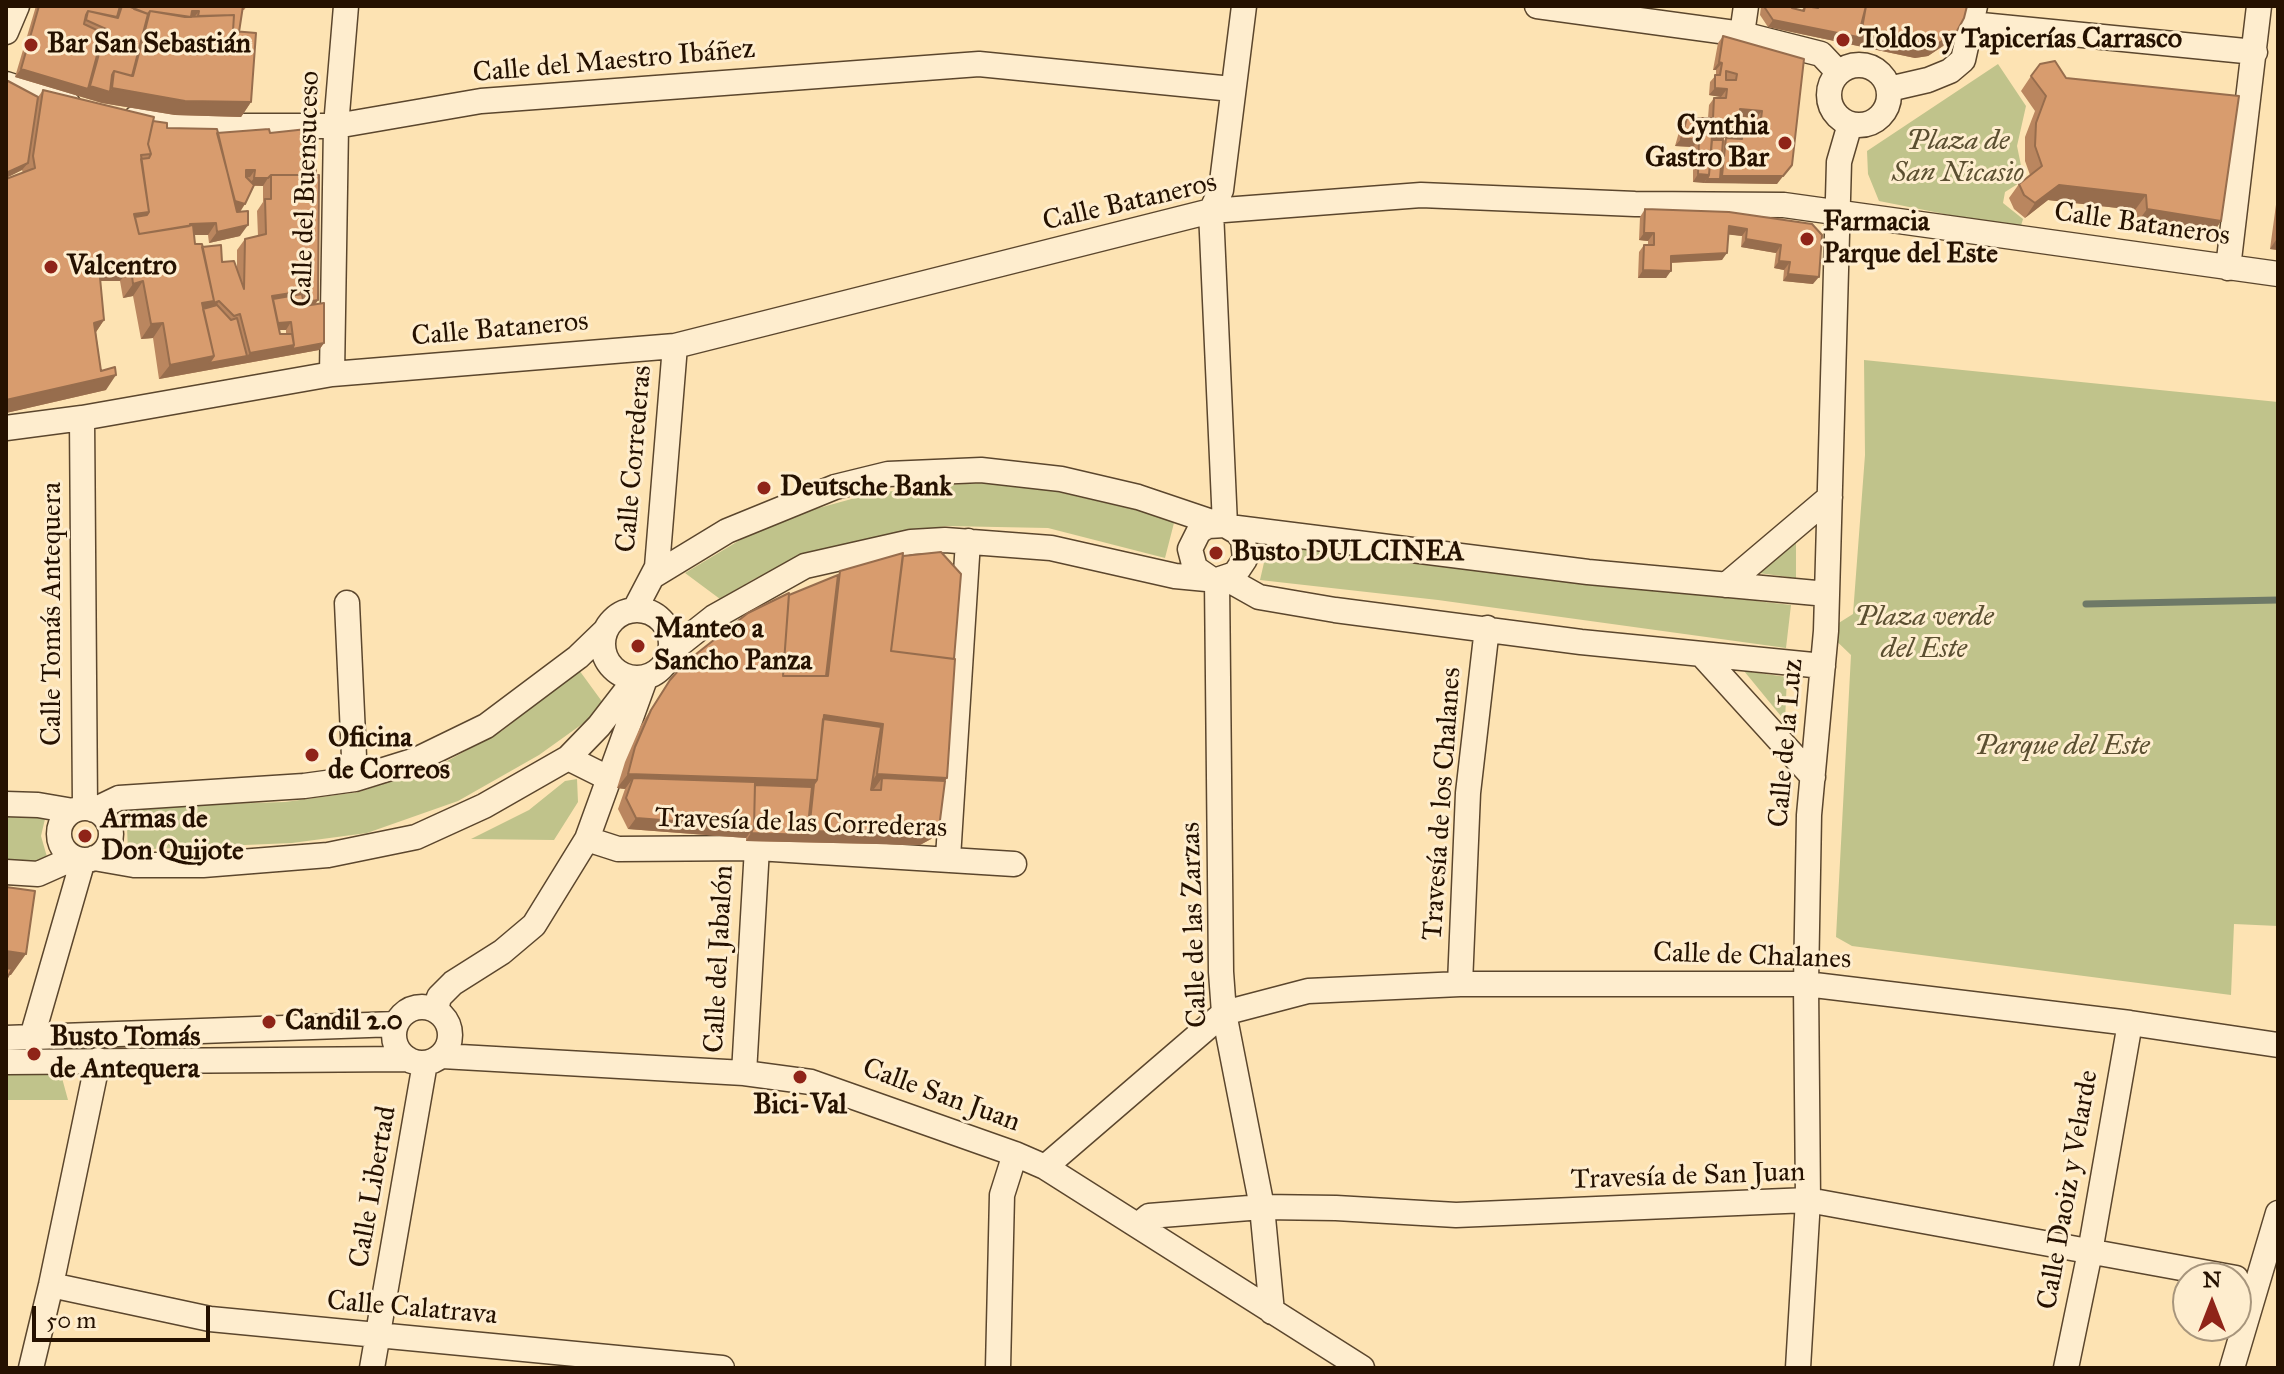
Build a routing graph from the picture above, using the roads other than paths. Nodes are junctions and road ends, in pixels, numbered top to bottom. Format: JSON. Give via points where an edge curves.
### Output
{"nodes":[{"id":1,"x":17,"y":6,"type":"edge"},
{"id":2,"x":346,"y":6,"type":"edge"},
{"id":3,"x":1244,"y":6,"type":"edge"},
{"id":4,"x":1537,"y":6,"type":"edge"},
{"id":5,"x":1746,"y":6,"type":"edge"},
{"id":6,"x":2259,"y":6,"type":"edge"},
{"id":7,"x":1973,"y":15,"type":"edge"},
{"id":8,"x":6,"y":32,"type":"edge"},
{"id":9,"x":1742,"y":34,"type":"junction"},
{"id":10,"x":2255,"y":52,"type":"junction"},
{"id":11,"x":1838,"y":72,"type":"junction"},
{"id":12,"x":6,"y":84,"type":"edge"},
{"id":13,"x":1232,"y":89,"type":"junction"},
{"id":14,"x":1889,"y":89,"type":"junction"},
{"id":15,"x":84,"y":108,"type":"edge"},
{"id":16,"x":114,"y":113,"type":"edge"},
{"id":17,"x":1850,"y":124,"type":"junction"},
{"id":18,"x":336,"y":126,"type":"junction"},
{"id":19,"x":1211,"y":211,"type":"junction"},
{"id":20,"x":1838,"y":212,"type":"junction"},
{"id":21,"x":2228,"y":268,"type":"junction"},
{"id":22,"x":2278,"y":274,"type":"edge"},
{"id":23,"x":675,"y":346,"type":"junction"},
{"id":24,"x":332,"y":374,"type":"junction"},
{"id":25,"x":82,"y":418,"type":"junction"},
{"id":26,"x":6,"y":428,"type":"edge"},
{"id":27,"x":1830,"y":497,"type":"junction"},
{"id":28,"x":1224,"y":525,"type":"junction"},
{"id":29,"x":968,"y":541,"type":"junction"},
{"id":30,"x":653,"y":576,"type":"junction"},
{"id":31,"x":1218,"y":580,"type":"junction"},
{"id":32,"x":1726,"y":585,"type":"junction"},
{"id":33,"x":1827,"y":594,"type":"junction"},
{"id":34,"x":347,"y":603,"type":"dead end"},
{"id":35,"x":635,"y":609,"type":"junction"},
{"id":36,"x":1487,"y":628,"type":"junction"},
{"id":37,"x":606,"y":630,"type":"junction"},
{"id":38,"x":671,"y":651,"type":"junction"},
{"id":39,"x":1702,"y":655,"type":"junction"},
{"id":40,"x":1823,"y":666,"type":"junction"},
{"id":41,"x":641,"y":677,"type":"junction"},
{"id":42,"x":568,"y":758,"type":"junction"},
{"id":43,"x":1813,"y":777,"type":"junction"},
{"id":44,"x":608,"y":778,"type":"junction"},
{"id":45,"x":355,"y":779,"type":"junction"},
{"id":46,"x":6,"y":804,"type":"edge"},
{"id":47,"x":84,"y":810,"type":"junction"},
{"id":48,"x":587,"y":839,"type":"junction"},
{"id":49,"x":757,"y":848,"type":"junction"},
{"id":50,"x":948,"y":858,"type":"junction"},
{"id":51,"x":83,"y":859,"type":"junction"},
{"id":52,"x":1014,"y":864,"type":"dead end"},
{"id":53,"x":6,"y":872,"type":"edge"},
{"id":54,"x":1460,"y":984,"type":"junction"},
{"id":55,"x":1806,"y":984,"type":"junction"},
{"id":56,"x":436,"y":1010,"type":"junction"},
{"id":57,"x":1224,"y":1013,"type":"junction"},
{"id":58,"x":2130,"y":1023,"type":"junction"},
{"id":59,"x":396,"y":1024,"type":"junction"},
{"id":60,"x":2278,"y":1045,"type":"edge"},
{"id":61,"x":26,"y":1047,"type":"edge"},
{"id":62,"x":425,"y":1059,"type":"junction"},
{"id":63,"x":98,"y":1060,"type":"junction"},
{"id":64,"x":744,"y":1073,"type":"junction"},
{"id":65,"x":1015,"y":1154,"type":"junction"},
{"id":66,"x":1045,"y":1167,"type":"junction"},
{"id":67,"x":1808,"y":1200,"type":"junction"},
{"id":68,"x":1262,"y":1207,"type":"junction"},
{"id":69,"x":2278,"y":1213,"type":"edge"},
{"id":70,"x":1138,"y":1225,"type":"junction"},
{"id":71,"x":2090,"y":1252,"type":"junction"},
{"id":72,"x":2172,"y":1267,"type":"edge"},
{"id":73,"x":2252,"y":1281,"type":"edge"},
{"id":74,"x":51,"y":1285,"type":"junction"},
{"id":75,"x":1272,"y":1312,"type":"junction"},
{"id":76,"x":377,"y":1337,"type":"junction"},
{"id":77,"x":2238,"y":1342,"type":"edge"},
{"id":78,"x":1334,"y":1360,"type":"edge"},
{"id":79,"x":31,"y":1368,"type":"edge"},
{"id":80,"x":372,"y":1368,"type":"edge"},
{"id":81,"x":722,"y":1368,"type":"edge"},
{"id":82,"x":998,"y":1368,"type":"edge"},
{"id":83,"x":1362,"y":1368,"type":"edge"},
{"id":84,"x":1798,"y":1368,"type":"edge"},
{"id":85,"x":2066,"y":1368,"type":"edge"},
{"id":86,"x":2232,"y":1368,"type":"edge"}],
"edges":[{"from":1,"to":8,"type":"street"},
{"from":2,"to":18,"type":"street","name":"Calle del Buensuceso"},
{"from":3,"to":13,"type":"street"},
{"from":4,"to":9,"type":"street"},
{"from":5,"to":9,"type":"street"},
{"from":6,"to":10,"type":"street"},
{"from":7,"to":10,"type":"street"},
{"from":7,"to":14,"type":"street","via":[[1963,60],[1928,80]]},
{"from":9,"to":11,"type":"street","via":[[1821,54]]},
{"from":10,"to":21,"type":"street"},
{"from":11,"to":14,"type":"street","via":[[1852,65],[1868,66],[1882,74]]},
{"from":11,"to":17,"type":"street","via":[[1829,102]]},
{"from":12,"to":15,"type":"street"},
{"from":13,"to":18,"type":"street","name":"Calle del Maestro Ibáñez","via":[[979,64],[481,101]]},
{"from":13,"to":19,"type":"street","via":[[1221,190]]},
{"from":14,"to":17,"type":"street","via":[[1888,104],[1879,117]]},
{"from":16,"to":18,"type":"street","name":"Calle del Maestro Ibáñez","via":[[211,126]]},
{"from":17,"to":20,"type":"street","name":"Calle de la Luz","via":[[1839,162]]},
{"from":18,"to":24,"type":"street","name":"Calle del Buensuceso"},
{"from":19,"to":20,"type":"street","name":"Calle Bataneros","via":[[1421,195],[1784,205]]},
{"from":19,"to":23,"type":"street","name":"Calle Bataneros"},
{"from":19,"to":28,"type":"street"},
{"from":20,"to":21,"type":"street","name":"Calle Bataneros"},
{"from":20,"to":27,"type":"street","name":"Calle de la Luz"},
{"from":21,"to":22,"type":"street","name":"Calle Bataneros"},
{"from":23,"to":24,"type":"street","name":"Calle Bataneros"},
{"from":23,"to":30,"type":"street","name":"Calle Correderas"},
{"from":24,"to":25,"type":"street","name":"Calle Bataneros"},
{"from":25,"to":26,"type":"street","name":"Calle Bataneros"},
{"from":25,"to":47,"type":"street","name":"Calle Tomás Antequera"},
{"from":27,"to":32,"type":"street"},
{"from":27,"to":33,"type":"street","name":"Calle de la Luz"},
{"from":28,"to":30,"type":"street","via":[[1061,479],[981,470],[888,474],[835,487],[739,525]]},
{"from":28,"to":31,"type":"street","via":[[1237,532],[1246,549],[1242,567]]},
{"from":28,"to":31,"type":"street","via":[[1199,531],[1190,549],[1195,568]]},
{"from":28,"to":32,"type":"street"},
{"from":29,"to":31,"type":"street","via":[[1051,548],[1175,576]]},
{"from":29,"to":38,"type":"street","via":[[911,542],[805,566],[714,617]]},
{"from":29,"to":50,"type":"street"},
{"from":30,"to":35,"type":"street"},
{"from":31,"to":36,"type":"street","via":[[1259,597]]},
{"from":31,"to":57,"type":"street","name":"Calle de las Zarzas"},
{"from":32,"to":33,"type":"street"},
{"from":33,"to":40,"type":"street","name":"Calle de la Luz"},
{"from":34,"to":45,"type":"street"},
{"from":35,"to":37,"type":"street","via":[[617,616]]},
{"from":35,"to":38,"type":"street","via":[[663,621]]},
{"from":36,"to":39,"type":"street"},
{"from":36,"to":54,"type":"street","name":"Travesía de los Chalanes","via":[[1468,793]]},
{"from":37,"to":41,"type":"street","via":[[608,662]]},
{"from":37,"to":45,"type":"street","via":[[486,726],[416,760]]},
{"from":38,"to":41,"type":"street","via":[[662,668]]},
{"from":39,"to":40,"type":"street"},
{"from":39,"to":43,"type":"street"},
{"from":40,"to":43,"type":"street","name":"Calle de la Luz"},
{"from":41,"to":42,"type":"street"},
{"from":41,"to":44,"type":"street"},
{"from":42,"to":44,"type":"street"},
{"from":42,"to":51,"type":"street","via":[[416,837],[328,855],[203,865]]},
{"from":43,"to":55,"type":"street","name":"Calle de la Luz"},
{"from":44,"to":48,"type":"street"},
{"from":45,"to":47,"type":"street","via":[[119,798]]},
{"from":46,"to":47,"type":"street"},
{"from":47,"to":51,"type":"street","via":[[66,816],[59,830],[62,847]]},
{"from":47,"to":51,"type":"street","via":[[107,821],[110,839],[107,847]]},
{"from":48,"to":49,"type":"street","name":"Travesía de las Correderas","via":[[618,849]]},
{"from":48,"to":56,"type":"street","via":[[534,925],[453,983],[439,997]]},
{"from":49,"to":50,"type":"street","name":"Travesía de las Correderas"},
{"from":49,"to":64,"type":"street","name":"Calle del Jabalón"},
{"from":50,"to":52,"type":"street","name":"Travesía de las Correderas"},
{"from":51,"to":53,"type":"street","via":[[38,874]]},
{"from":51,"to":61,"type":"street"},
{"from":54,"to":55,"type":"street","name":"Calle de Chalanes"},
{"from":54,"to":57,"type":"street","name":"Calle de Chalanes","via":[[1308,991]]},
{"from":55,"to":58,"type":"street","name":"Calle de Chalanes"},
{"from":55,"to":67,"type":"street","name":"Calle de la Luz"},
{"from":56,"to":59,"type":"street","via":[[418,1007]]},
{"from":56,"to":62,"type":"street","via":[[451,1032],[450,1040]]},
{"from":57,"to":66,"type":"street"},
{"from":57,"to":68,"type":"street","name":"Calle de las Zarzas"},
{"from":58,"to":60,"type":"street","name":"Calle de Chalanes"},
{"from":58,"to":71,"type":"street","name":"Calle Daoiz y Velarde"},
{"from":59,"to":61,"type":"street"},
{"from":59,"to":62,"type":"street","via":[[396,1044]]},
{"from":61,"to":63,"type":"street","name":"Calle San Juan"},
{"from":62,"to":63,"type":"street","name":"Calle San Juan"},
{"from":62,"to":64,"type":"street","name":"Calle San Juan"},
{"from":62,"to":76,"type":"street","name":"Calle Libertad"},
{"from":63,"to":74,"type":"street"},
{"from":64,"to":65,"type":"street","name":"Calle San Juan","via":[[811,1082]]},
{"from":65,"to":66,"type":"street","name":"Calle San Juan"},
{"from":65,"to":82,"type":"street","via":[[1002,1195]]},
{"from":66,"to":70,"type":"street","name":"Calle San Juan"},
{"from":67,"to":68,"type":"street","name":"Travesía de San Juan","via":[[1456,1215]]},
{"from":67,"to":71,"type":"street","name":"Travesía de San Juan"},
{"from":67,"to":84,"type":"street","name":"Calle de la Luz"},
{"from":68,"to":70,"type":"street","name":"Travesía de San Juan","via":[[1149,1216]]},
{"from":68,"to":75,"type":"street","name":"Calle de las Zarzas"},
{"from":69,"to":73,"type":"street"},
{"from":70,"to":75,"type":"street","name":"Calle San Juan"},
{"from":71,"to":72,"type":"street","name":"Travesía de San Juan"},
{"from":71,"to":85,"type":"street","name":"Calle Daoiz y Velarde"},
{"from":74,"to":76,"type":"street","name":"Calle Calatrava","via":[[210,1319]]},
{"from":74,"to":79,"type":"street"},
{"from":75,"to":78,"type":"street","name":"Calle San Juan"},
{"from":76,"to":80,"type":"street","name":"Calle Libertad"},
{"from":76,"to":81,"type":"street","name":"Calle Calatrava"},
{"from":77,"to":86,"type":"street"},
{"from":78,"to":83,"type":"street","name":"Calle San Juan"}]}
